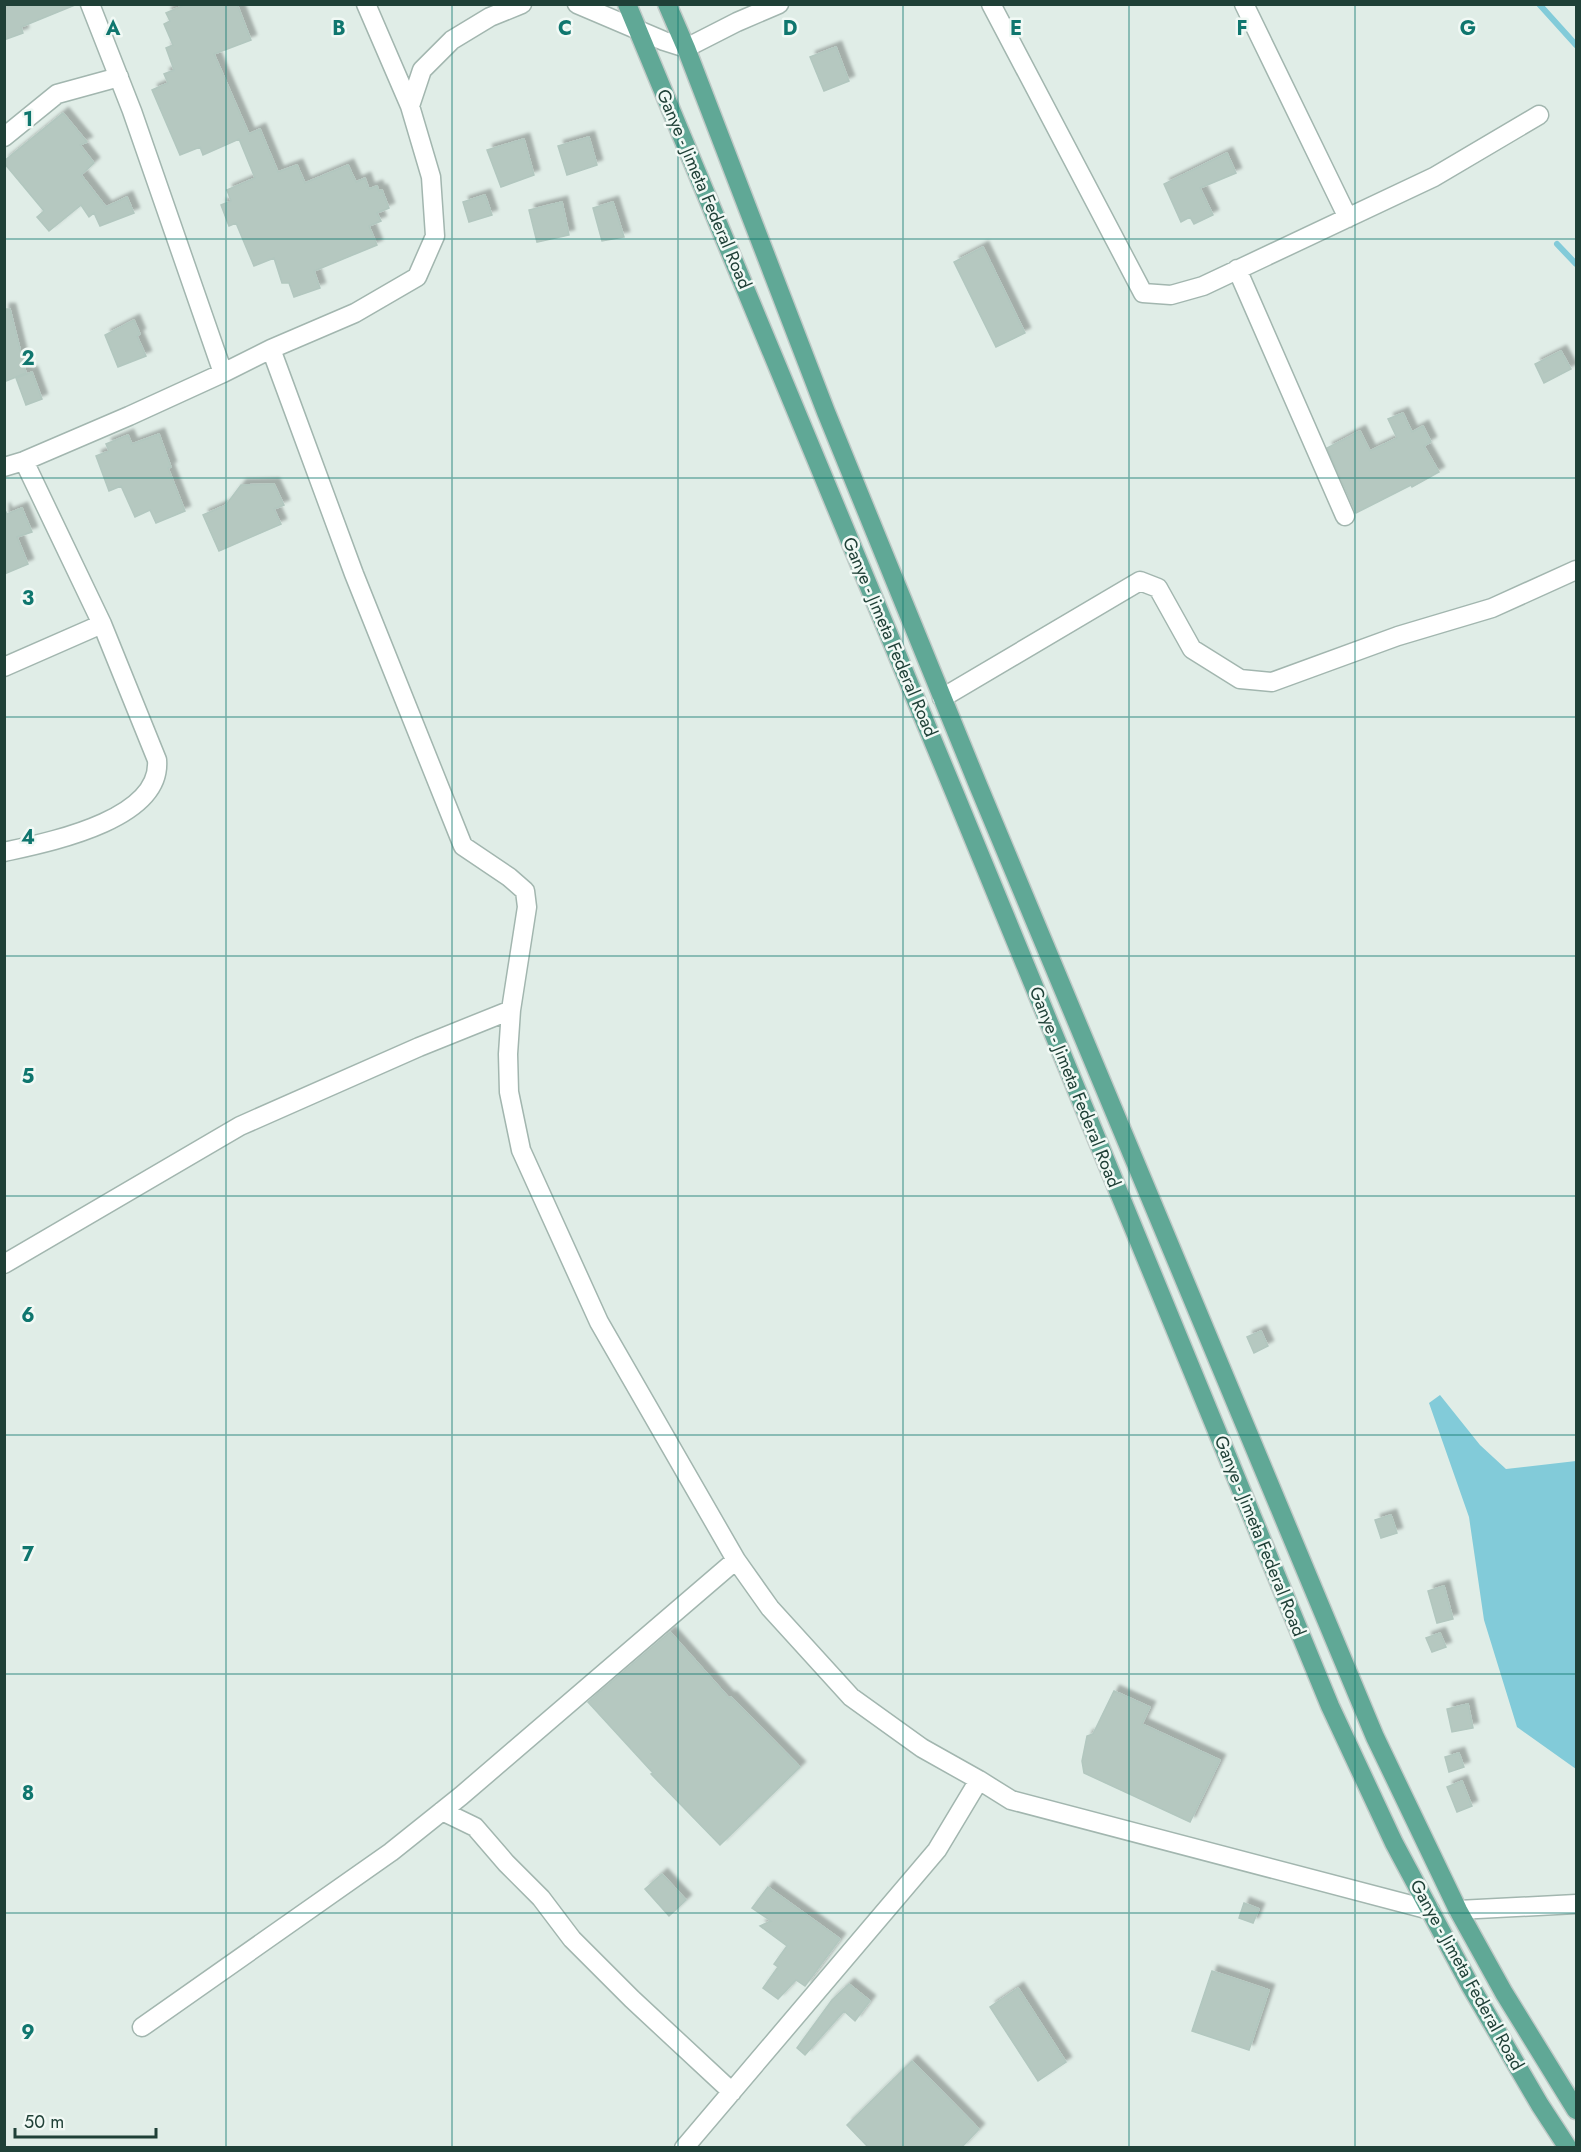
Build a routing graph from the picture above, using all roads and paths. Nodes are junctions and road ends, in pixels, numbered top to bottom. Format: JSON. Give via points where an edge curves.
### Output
{"nodes":[{"id":1,"x":90,"y":4,"type":"edge"},
{"id":2,"x":366,"y":4,"type":"edge"},
{"id":3,"x":522,"y":4,"type":"edge"},
{"id":4,"x":577,"y":4,"type":"edge"},
{"id":5,"x":627,"y":4,"type":"edge"},
{"id":6,"x":666,"y":4,"type":"edge"},
{"id":7,"x":778,"y":4,"type":"edge"},
{"id":8,"x":991,"y":4,"type":"edge"},
{"id":9,"x":1244,"y":4,"type":"edge"},
{"id":10,"x":638,"y":30,"type":"junction"},
{"id":11,"x":686,"y":48,"type":"junction"},
{"id":12,"x":119,"y":77,"type":"junction"},
{"id":13,"x":410,"y":106,"type":"junction"},
{"id":14,"x":1539,"y":115,"type":"dead end"},
{"id":15,"x":4,"y":137,"type":"edge"},
{"id":16,"x":1348,"y":218,"type":"junction"},
{"id":17,"x":1237,"y":269,"type":"junction"},
{"id":18,"x":271,"y":350,"type":"junction"},
{"id":19,"x":223,"y":374,"type":"junction"},
{"id":20,"x":24,"y":461,"type":"junction"},
{"id":21,"x":4,"y":467,"type":"edge"},
{"id":22,"x":1345,"y":516,"type":"dead end"},
{"id":23,"x":1576,"y":570,"type":"edge"},
{"id":24,"x":102,"y":624,"type":"junction"},
{"id":25,"x":4,"y":667,"type":"edge"},
{"id":26,"x":942,"y":698,"type":"junction"},
{"id":27,"x":4,"y":852,"type":"edge"},
{"id":28,"x":511,"y":1010,"type":"junction"},
{"id":29,"x":4,"y":1264,"type":"edge"},
{"id":30,"x":736,"y":1560,"type":"junction"},
{"id":31,"x":979,"y":1780,"type":"junction"},
{"id":32,"x":442,"y":1811,"type":"junction"},
{"id":33,"x":1576,"y":1904,"type":"edge"},
{"id":34,"x":1430,"y":1910,"type":"junction"},
{"id":35,"x":1458,"y":1910,"type":"junction"},
{"id":36,"x":142,"y":2027,"type":"dead end"},
{"id":37,"x":732,"y":2092,"type":"junction"},
{"id":38,"x":1576,"y":2110,"type":"edge"},
{"id":39,"x":684,"y":2148,"type":"edge"},
{"id":40,"x":1568,"y":2148,"type":"edge"}],
"edges":[{"from":1,"to":12,"type":"street"},
{"from":2,"to":13,"type":"street"},
{"from":3,"to":13,"type":"street","via":[[490,17],[452,40],[422,70]]},
{"from":4,"to":10,"type":"street"},
{"from":5,"to":10,"type":"main road","name":"Ganye - Jimeta Federal Road"},
{"from":6,"to":11,"type":"main road","name":"Ganye - Jimeta Federal Road"},
{"from":7,"to":11,"type":"street"},
{"from":8,"to":17,"type":"street","via":[[1143,293],[1171,295],[1203,286]]},
{"from":9,"to":16,"type":"street"},
{"from":10,"to":11,"type":"street"},
{"from":10,"to":34,"type":"main road","name":"Ganye - Jimeta Federal Road","via":[[1330,1706]]},
{"from":11,"to":26,"type":"main road","name":"Ganye - Jimeta Federal Road","via":[[826,412]]},
{"from":12,"to":15,"type":"street","via":[[57,94]]},
{"from":12,"to":19,"type":"street"},
{"from":13,"to":18,"type":"street","via":[[431,177],[435,236],[417,277],[355,313]]},
{"from":14,"to":16,"type":"street","via":[[1434,177]]},
{"from":16,"to":17,"type":"street"},
{"from":17,"to":22,"type":"street"},
{"from":18,"to":19,"type":"street"},
{"from":18,"to":28,"type":"street","via":[[354,574],[463,846],[525,891]]},
{"from":19,"to":20,"type":"street"},
{"from":20,"to":21,"type":"street"},
{"from":20,"to":24,"type":"street"},
{"from":23,"to":26,"type":"street","via":[[1492,608],[1398,636],[1272,682],[1240,679],[1192,649],[1158,588],[1140,581]]},
{"from":24,"to":25,"type":"street"},
{"from":24,"to":27,"type":"street","via":[[157,760],[158,772],[135,807],[107,822]]},
{"from":26,"to":35,"type":"main road","name":"Ganye - Jimeta Federal Road","via":[[1375,1737]]},
{"from":28,"to":29,"type":"street","via":[[240,1126]]},
{"from":28,"to":30,"type":"street","via":[[509,1092],[521,1150],[599,1322]]},
{"from":30,"to":31,"type":"street","via":[[770,1608],[851,1697],[922,1748]]},
{"from":30,"to":32,"type":"street"},
{"from":31,"to":34,"type":"street","via":[[1011,1800]]},
{"from":31,"to":37,"type":"street","via":[[937,1850]]},
{"from":32,"to":36,"type":"street","via":[[391,1852]]},
{"from":32,"to":37,"type":"street","via":[[475,1827],[541,1898],[572,1939]]},
{"from":33,"to":35,"type":"street"},
{"from":34,"to":40,"type":"main road","name":"Ganye - Jimeta Federal Road"},
{"from":35,"to":38,"type":"main road","name":"Ganye - Jimeta Federal Road"},
{"from":37,"to":39,"type":"street"}]}
